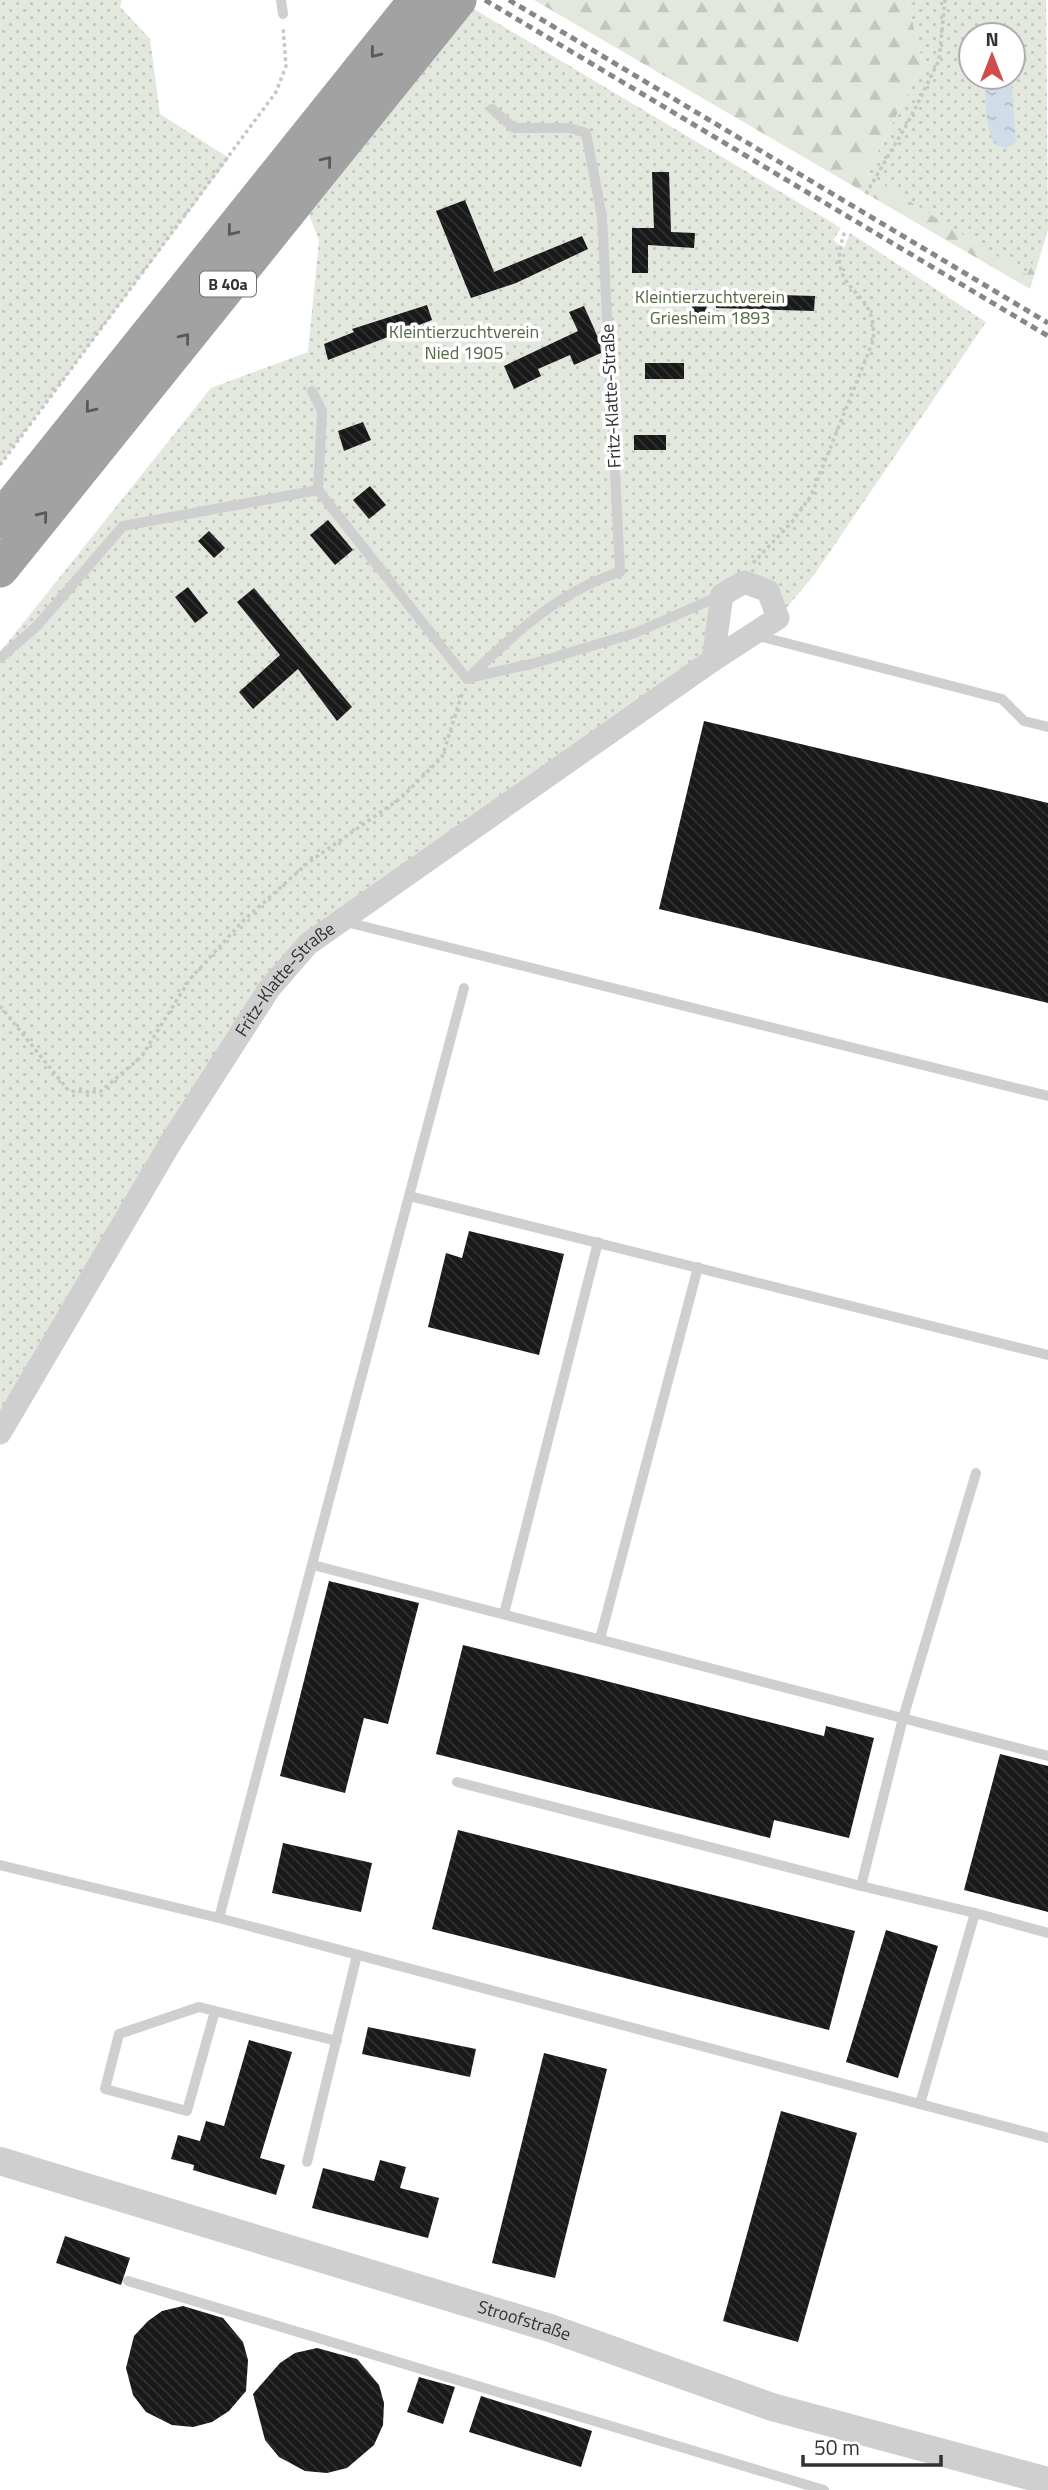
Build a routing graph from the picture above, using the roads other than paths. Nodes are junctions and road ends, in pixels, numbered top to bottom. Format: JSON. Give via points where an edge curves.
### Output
{"nodes":[{"id":1,"x":281,"y":0,"type":"edge"},
{"id":2,"x":417,"y":0,"type":"edge"},
{"id":3,"x":458,"y":0,"type":"edge"},
{"id":4,"x":283,"y":14,"type":"road end"},
{"id":5,"x":492,"y":109,"type":"dead end"},
{"id":6,"x":312,"y":391,"type":"dead end"},
{"id":7,"x":318,"y":490,"type":"junction"},
{"id":8,"x":0,"y":520,"type":"edge"},
{"id":9,"x":0,"y":569,"type":"edge"},
{"id":10,"x":722,"y":595,"type":"junction"},
{"id":11,"x":755,"y":635,"type":"junction"},
{"id":12,"x":0,"y":658,"type":"edge"},
{"id":13,"x":713,"y":660,"type":"junction"},
{"id":14,"x":467,"y":678,"type":"junction"},
{"id":15,"x":1048,"y":727,"type":"edge"},
{"id":16,"x":342,"y":921,"type":"junction"},
{"id":17,"x":464,"y":988,"type":"dead end"},
{"id":18,"x":1048,"y":1096,"type":"edge"},
{"id":19,"x":409,"y":1196,"type":"junction"},
{"id":20,"x":598,"y":1241,"type":"junction"},
{"id":21,"x":698,"y":1267,"type":"junction"},
{"id":22,"x":1048,"y":1355,"type":"edge"},
{"id":23,"x":0,"y":1433,"type":"edge"},
{"id":24,"x":976,"y":1473,"type":"dead end"},
{"id":25,"x":313,"y":1565,"type":"junction"},
{"id":26,"x":505,"y":1614,"type":"junction"},
{"id":27,"x":600,"y":1639,"type":"junction"},
{"id":28,"x":903,"y":1718,"type":"junction"},
{"id":29,"x":1048,"y":1756,"type":"edge"},
{"id":30,"x":457,"y":1782,"type":"dead end"},
{"id":31,"x":0,"y":1865,"type":"edge"},
{"id":32,"x":861,"y":1886,"type":"junction"},
{"id":33,"x":975,"y":1913,"type":"junction"},
{"id":34,"x":219,"y":1918,"type":"junction"},
{"id":35,"x":1048,"y":1933,"type":"edge"},
{"id":36,"x":358,"y":1955,"type":"junction"},
{"id":37,"x":215,"y":2011,"type":"junction"},
{"id":38,"x":337,"y":2041,"type":"junction"},
{"id":39,"x":920,"y":2104,"type":"junction"},
{"id":40,"x":1048,"y":2138,"type":"edge"},
{"id":41,"x":0,"y":2161,"type":"edge"},
{"id":42,"x":307,"y":2162,"type":"dead end"},
{"id":43,"x":128,"y":2281,"type":"dead end"},
{"id":44,"x":1048,"y":2481,"type":"edge"},
{"id":45,"x":824,"y":2490,"type":"edge"}],
"edges":[{"from":1,"to":4,"type":"lane"},
{"from":2,"to":8,"type":"highway","number":"B 40a","one_way":true},
{"from":9,"to":3,"type":"highway","number":"B 40a","one_way":true},
{"from":5,"to":14,"type":"lane","name":"Fritz-Klatte-Straße","via":[[514,128],[570,128],[586,133],[602,217],[620,572],[586,582],[530,621]]},
{"from":6,"to":7,"type":"lane","via":[[322,411]]},
{"from":7,"to":12,"type":"lane","via":[[123,526],[37,626]]},
{"from":7,"to":14,"type":"lane"},
{"from":10,"to":11,"type":"street","name":"Fritz-Klatte-Straße","via":[[744,582],[768,591],[778,618]]},
{"from":10,"to":13,"type":"street"},
{"from":10,"to":14,"type":"lane","via":[[635,633]]},
{"from":11,"to":13,"type":"street","name":"Fritz-Klatte-Straße"},
{"from":11,"to":15,"type":"lane","via":[[1002,699],[1024,722]]},
{"from":13,"to":16,"type":"street","name":"Fritz-Klatte-Straße"},
{"from":16,"to":18,"type":"lane"},
{"from":16,"to":23,"type":"street","name":"Fritz-Klatte-Straße","via":[[308,944],[269,989],[171,1142]]},
{"from":17,"to":19,"type":"lane"},
{"from":19,"to":20,"type":"lane"},
{"from":19,"to":25,"type":"lane"},
{"from":20,"to":21,"type":"lane"},
{"from":20,"to":26,"type":"lane"},
{"from":21,"to":22,"type":"lane"},
{"from":21,"to":27,"type":"lane"},
{"from":24,"to":28,"type":"lane"},
{"from":25,"to":26,"type":"lane"},
{"from":25,"to":34,"type":"lane"},
{"from":26,"to":27,"type":"lane"},
{"from":27,"to":28,"type":"lane"},
{"from":28,"to":29,"type":"lane"},
{"from":28,"to":32,"type":"lane"},
{"from":30,"to":32,"type":"lane"},
{"from":31,"to":34,"type":"lane"},
{"from":32,"to":33,"type":"lane"},
{"from":33,"to":35,"type":"lane"},
{"from":33,"to":39,"type":"lane"},
{"from":34,"to":36,"type":"lane"},
{"from":36,"to":38,"type":"lane"},
{"from":36,"to":39,"type":"lane"},
{"from":37,"to":37,"type":"lane","via":[[199,2007],[119,2034],[105,2089],[187,2110]]},
{"from":37,"to":38,"type":"lane"},
{"from":38,"to":42,"type":"lane"},
{"from":39,"to":40,"type":"lane"},
{"from":41,"to":44,"type":"street","name":"Stroofstraße","via":[[550,2328],[772,2407]]},
{"from":43,"to":45,"type":"lane"}]}
